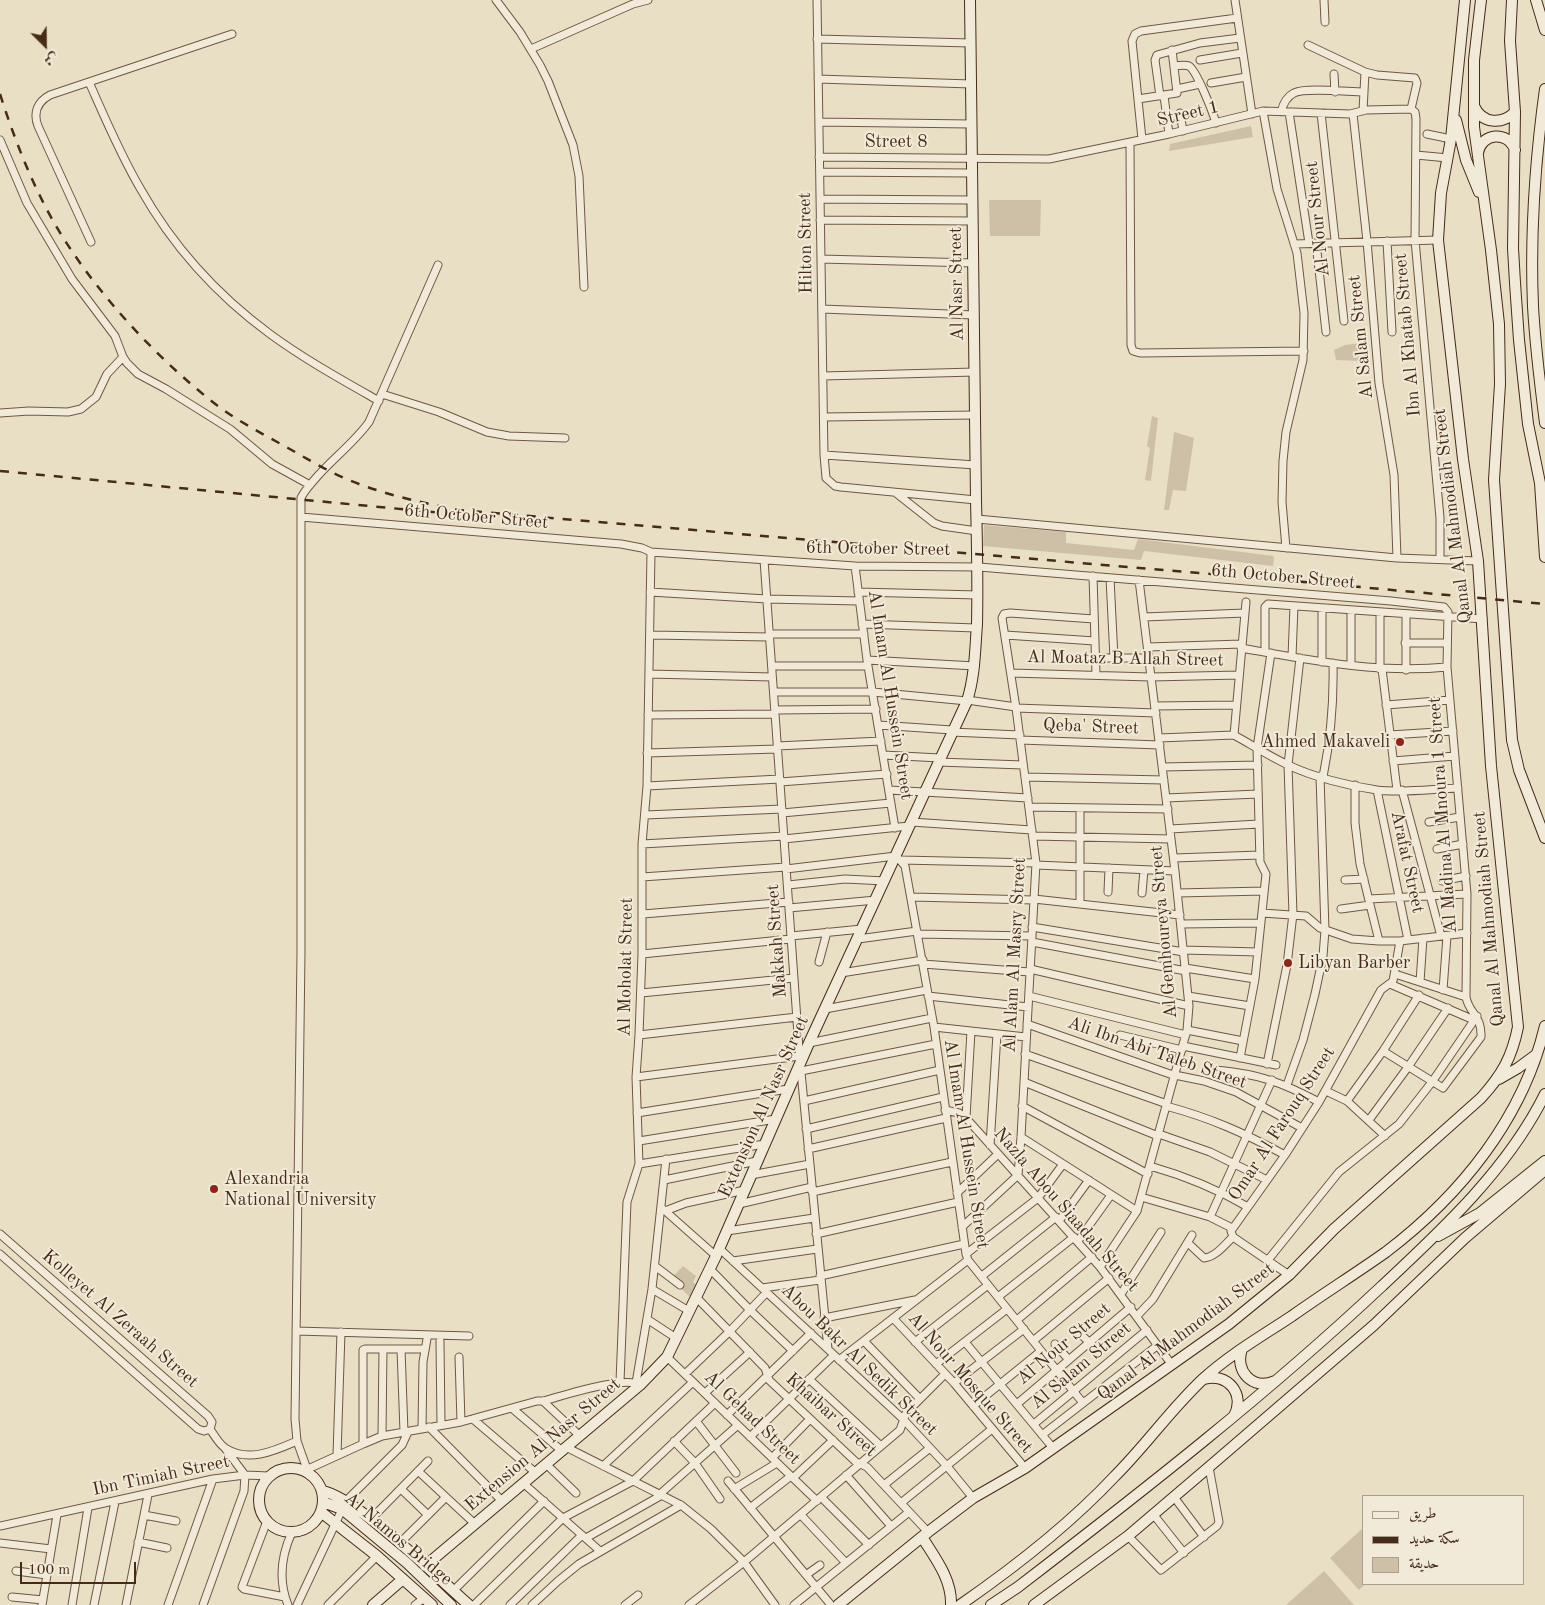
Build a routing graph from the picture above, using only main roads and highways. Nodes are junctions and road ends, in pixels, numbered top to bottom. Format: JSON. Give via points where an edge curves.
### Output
{"nodes":[{"id":1,"x":970,"y":0,"type":"edge"},
{"id":2,"x":1465,"y":0,"type":"edge"},
{"id":3,"x":1481,"y":0,"type":"edge"},
{"id":4,"x":1512,"y":0,"type":"edge"},
{"id":5,"x":1536,"y":0,"type":"edge"},
{"id":6,"x":1545,"y":30,"type":"edge"},
{"id":7,"x":1545,"y":89,"type":"edge"},
{"id":8,"x":1473,"y":105,"type":"junction"},
{"id":9,"x":1454,"y":106,"type":"junction"},
{"id":10,"x":1516,"y":112,"type":"junction"},
{"id":11,"x":1540,"y":127,"type":"junction"},
{"id":12,"x":1545,"y":137,"type":"edge"},
{"id":13,"x":1515,"y":151,"type":"junction"},
{"id":14,"x":1478,"y":154,"type":"junction"},
{"id":15,"x":1541,"y":161,"type":"edge"},
{"id":16,"x":1485,"y":205,"type":"junction"},
{"id":17,"x":1515,"y":283,"type":"junction"},
{"id":18,"x":1532,"y":283,"type":"junction"},
{"id":19,"x":1545,"y":424,"type":"edge"},
{"id":20,"x":1545,"y":557,"type":"edge"},
{"id":21,"x":979,"y":567,"type":"joint"},
{"id":22,"x":1545,"y":838,"type":"edge"},
{"id":23,"x":1545,"y":1026,"type":"edge"},
{"id":24,"x":1538,"y":1054,"type":"junction"},
{"id":25,"x":1496,"y":1080,"type":"junction"},
{"id":26,"x":1545,"y":1094,"type":"edge"},
{"id":27,"x":1545,"y":1161,"type":"edge"},
{"id":28,"x":1545,"y":1170,"type":"edge"},
{"id":29,"x":1435,"y":1237,"type":"junction"},
{"id":30,"x":1242,"y":1349,"type":"junction"},
{"id":31,"x":1202,"y":1380,"type":"junction"},
{"id":32,"x":1277,"y":1380,"type":"junction"},
{"id":33,"x":1232,"y":1418,"type":"junction"},
{"id":34,"x":322,"y":1490,"type":"junction"},
{"id":35,"x":323,"y":1502,"type":"junction"},
{"id":36,"x":344,"y":1505,"type":"junction"},
{"id":37,"x":321,"y":1512,"type":"junction"},
{"id":38,"x":925,"y":1534,"type":"junction"},
{"id":39,"x":425,"y":1566,"type":"junction"},
{"id":40,"x":403,"y":1579,"type":"junction"},
{"id":41,"x":1018,"y":1587,"type":"junction"},
{"id":42,"x":424,"y":1603,"type":"edge"},
{"id":43,"x":373,"y":1605,"type":"edge"},
{"id":44,"x":451,"y":1605,"type":"edge"},
{"id":45,"x":469,"y":1605,"type":"edge"},
{"id":46,"x":838,"y":1605,"type":"edge"},
{"id":47,"x":951,"y":1605,"type":"edge"},
{"id":48,"x":960,"y":1605,"type":"edge"},
{"id":49,"x":991,"y":1605,"type":"edge"},
{"id":50,"x":1001,"y":1605,"type":"edge"},
{"id":51,"x":1034,"y":1605,"type":"edge"}],
"edges":[{"from":1,"to":21,"type":"main road","name":"Al Nasr Street"},
{"from":2,"to":9,"type":"main road","name":"Qanal Al Mahmodiah Street"},
{"from":3,"to":8,"type":"main road"},
{"from":4,"to":10,"type":"main road","via":[[1510,41]]},
{"from":5,"to":6,"type":"main road"},
{"from":7,"to":11,"type":"main road"},
{"from":8,"to":10,"type":"main road","via":[[1479,114],[1495,121]]},
{"from":8,"to":14,"type":"main road"},
{"from":9,"to":16,"type":"main road","via":[[1466,160]]},
{"from":9,"to":25,"type":"main road","name":"Qanal Al Mahmodiah Street","via":[[1441,193],[1438,240],[1478,560],[1491,766],[1518,1027],[1513,1049]]},
{"from":10,"to":13,"type":"main road"},
{"from":11,"to":12,"type":"main road"},
{"from":11,"to":15,"type":"main road"},
{"from":13,"to":14,"type":"main road","via":[[1511,142],[1497,136],[1484,141]]},
{"from":13,"to":17,"type":"main road"},
{"from":14,"to":16,"type":"main road"},
{"from":15,"to":18,"type":"main road","via":[[1533,210]]},
{"from":16,"to":22,"type":"main road","via":[[1499,324],[1500,384],[1494,480],[1512,740],[1519,770]]},
{"from":17,"to":18,"type":"main road"},
{"from":17,"to":20,"type":"main road","via":[[1528,424],[1540,482]]},
{"from":18,"to":19,"type":"main road"},
{"from":21,"to":39,"type":"main road","name":"Extension Al Nasr Street","via":[[974,666],[967,700],[910,824],[899,858],[884,881],[841,973],[718,1252],[667,1357],[580,1436]]},
{"from":23,"to":24,"type":"main road"},
{"from":24,"to":25,"type":"main road"},
{"from":24,"to":30,"type":"main road","via":[[1501,1131],[1473,1169],[1440,1204],[1385,1252]]},
{"from":25,"to":38,"type":"main road","name":"Qanal Al Mahmodiah Street","via":[[1481,1098],[1334,1228],[1289,1275],[1229,1324],[1054,1448],[973,1498]]},
{"from":26,"to":29,"type":"main road","via":[[1511,1150]]},
{"from":27,"to":29,"type":"main road","via":[[1480,1213]]},
{"from":28,"to":51,"type":"main road","via":[[1465,1238],[1374,1325],[1174,1497],[1128,1536]]},
{"from":29,"to":32,"type":"main road"},
{"from":30,"to":31,"type":"main road"},
{"from":30,"to":32,"type":"main road","via":[[1240,1363],[1246,1376],[1263,1384]]},
{"from":31,"to":33,"type":"main road","via":[[1221,1378],[1233,1387],[1238,1405]]},
{"from":31,"to":48,"type":"main road","via":[[1095,1496],[1036,1548]]},
{"from":32,"to":33,"type":"main road"},
{"from":33,"to":41,"type":"main road","via":[[1150,1486]]},
{"from":34,"to":35,"type":"main road"},
{"from":34,"to":36,"type":"main road"},
{"from":34,"to":37,"type":"main road","name":"Ibn Timiah Street","via":[[308,1470],[288,1467],[269,1476],[258,1498],[260,1510],[267,1521],[278,1529],[292,1532],[306,1528]]},
{"from":35,"to":36,"type":"main road","name":"Al Namos Bridge"},
{"from":35,"to":37,"type":"main road"},
{"from":36,"to":39,"type":"main road","via":[[371,1520]]},
{"from":36,"to":44,"type":"main road","name":"Al Namos Bridge"},
{"from":37,"to":40,"type":"main road"},
{"from":38,"to":46,"type":"main road","name":"Qanal Al Mahmodiah Street"},
{"from":38,"to":47,"type":"main road","via":[[947,1579]]},
{"from":39,"to":45,"type":"main road"},
{"from":40,"to":42,"type":"main road"},
{"from":40,"to":43,"type":"main road"},
{"from":41,"to":49,"type":"main road"},
{"from":41,"to":50,"type":"main road"}]}
